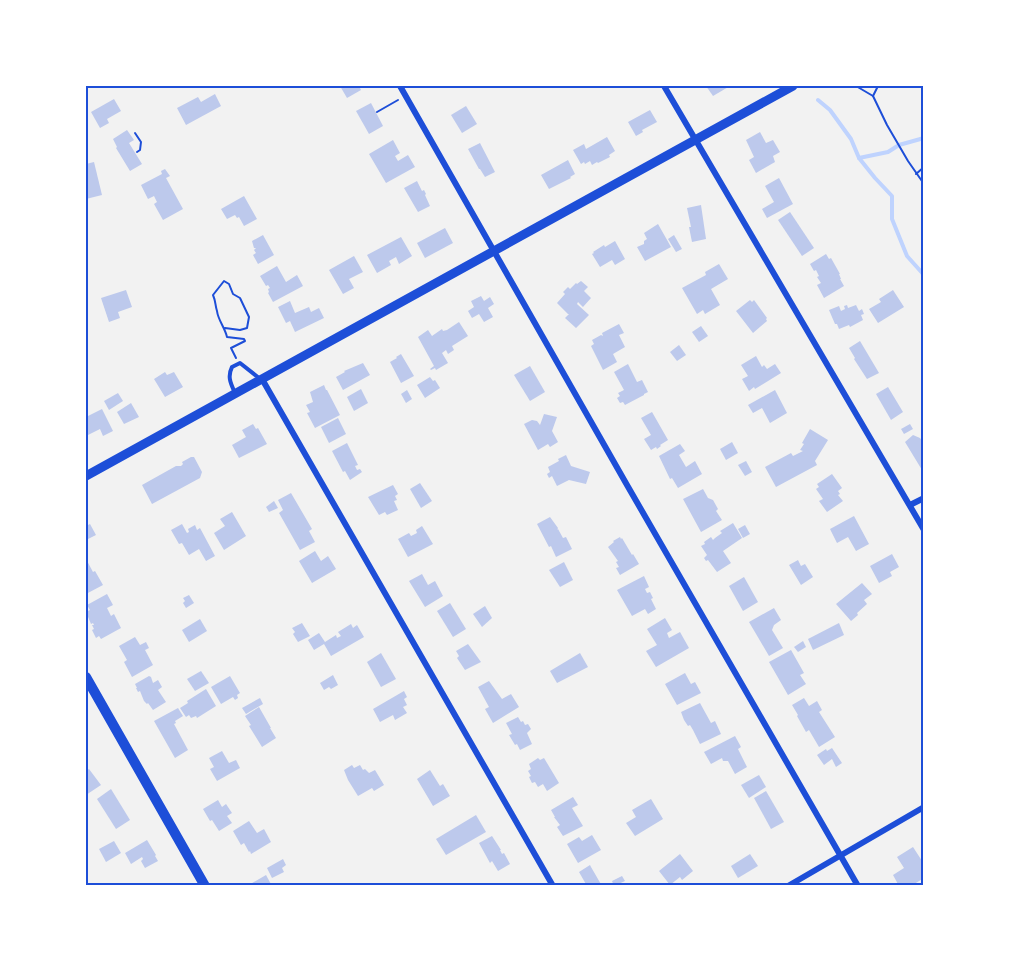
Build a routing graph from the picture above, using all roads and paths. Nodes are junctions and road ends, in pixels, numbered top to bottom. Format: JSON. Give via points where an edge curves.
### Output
{"nodes":[{"id":1,"x":400,"y":86,"type":"edge"},
{"id":2,"x":664,"y":86,"type":"edge"},
{"id":3,"x":793,"y":86,"type":"edge"},
{"id":4,"x":856,"y":86,"type":"edge"},
{"id":5,"x":878,"y":86,"type":"edge"},
{"id":6,"x":406,"y":96,"type":"junction"},
{"id":7,"x":873,"y":96,"type":"junction"},
{"id":8,"x":377,"y":112,"type":"dead end"},
{"id":9,"x":135,"y":133,"type":"dead end"},
{"id":10,"x":696,"y":140,"type":"junction"},
{"id":11,"x":137,"y":152,"type":"dead end"},
{"id":12,"x":924,"y":167,"type":"edge"},
{"id":13,"x":916,"y":174,"type":"junction"},
{"id":14,"x":924,"y":184,"type":"edge"},
{"id":15,"x":495,"y":251,"type":"junction"},
{"id":16,"x":225,"y":328,"type":"junction"},
{"id":17,"x":231,"y":348,"type":"dead end"},
{"id":18,"x":262,"y":379,"type":"junction"},
{"id":19,"x":235,"y":394,"type":"junction"},
{"id":20,"x":86,"y":476,"type":"edge"},
{"id":21,"x":924,"y":498,"type":"edge"},
{"id":22,"x":910,"y":505,"type":"junction"},
{"id":23,"x":924,"y":530,"type":"edge"},
{"id":24,"x":86,"y":677,"type":"edge"},
{"id":25,"x":924,"y":807,"type":"edge"},
{"id":26,"x":840,"y":855,"type":"junction"},
{"id":27,"x":205,"y":885,"type":"edge"},
{"id":28,"x":553,"y":885,"type":"edge"},
{"id":29,"x":788,"y":885,"type":"edge"},
{"id":30,"x":858,"y":885,"type":"edge"}],
"edges":[{"from":1,"to":6,"type":"street"},
{"from":2,"to":10,"type":"street"},
{"from":3,"to":10,"type":"street"},
{"from":4,"to":7,"type":"path"},
{"from":5,"to":7,"type":"path"},
{"from":6,"to":8,"type":"path"},
{"from":6,"to":15,"type":"street"},
{"from":7,"to":13,"type":"path"},
{"from":9,"to":11,"type":"path","via":[[141,142]]},
{"from":10,"to":15,"type":"street"},
{"from":10,"to":22,"type":"street"},
{"from":12,"to":13,"type":"path"},
{"from":13,"to":14,"type":"path"},
{"from":15,"to":18,"type":"street"},
{"from":15,"to":26,"type":"street"},
{"from":16,"to":16,"type":"path","via":[[213,296],[224,281],[240,298],[249,317],[247,328]]},
{"from":16,"to":17,"type":"path","via":[[227,337],[245,341]]},
{"from":18,"to":19,"type":"street"},
{"from":18,"to":19,"type":"lane","via":[[240,363],[231,367],[228,374]]},
{"from":18,"to":28,"type":"street"},
{"from":19,"to":20,"type":"street"},
{"from":21,"to":22,"type":"street"},
{"from":22,"to":23,"type":"street"},
{"from":24,"to":27,"type":"main road"},
{"from":25,"to":26,"type":"street"},
{"from":26,"to":29,"type":"street"},
{"from":26,"to":30,"type":"street"}]}
